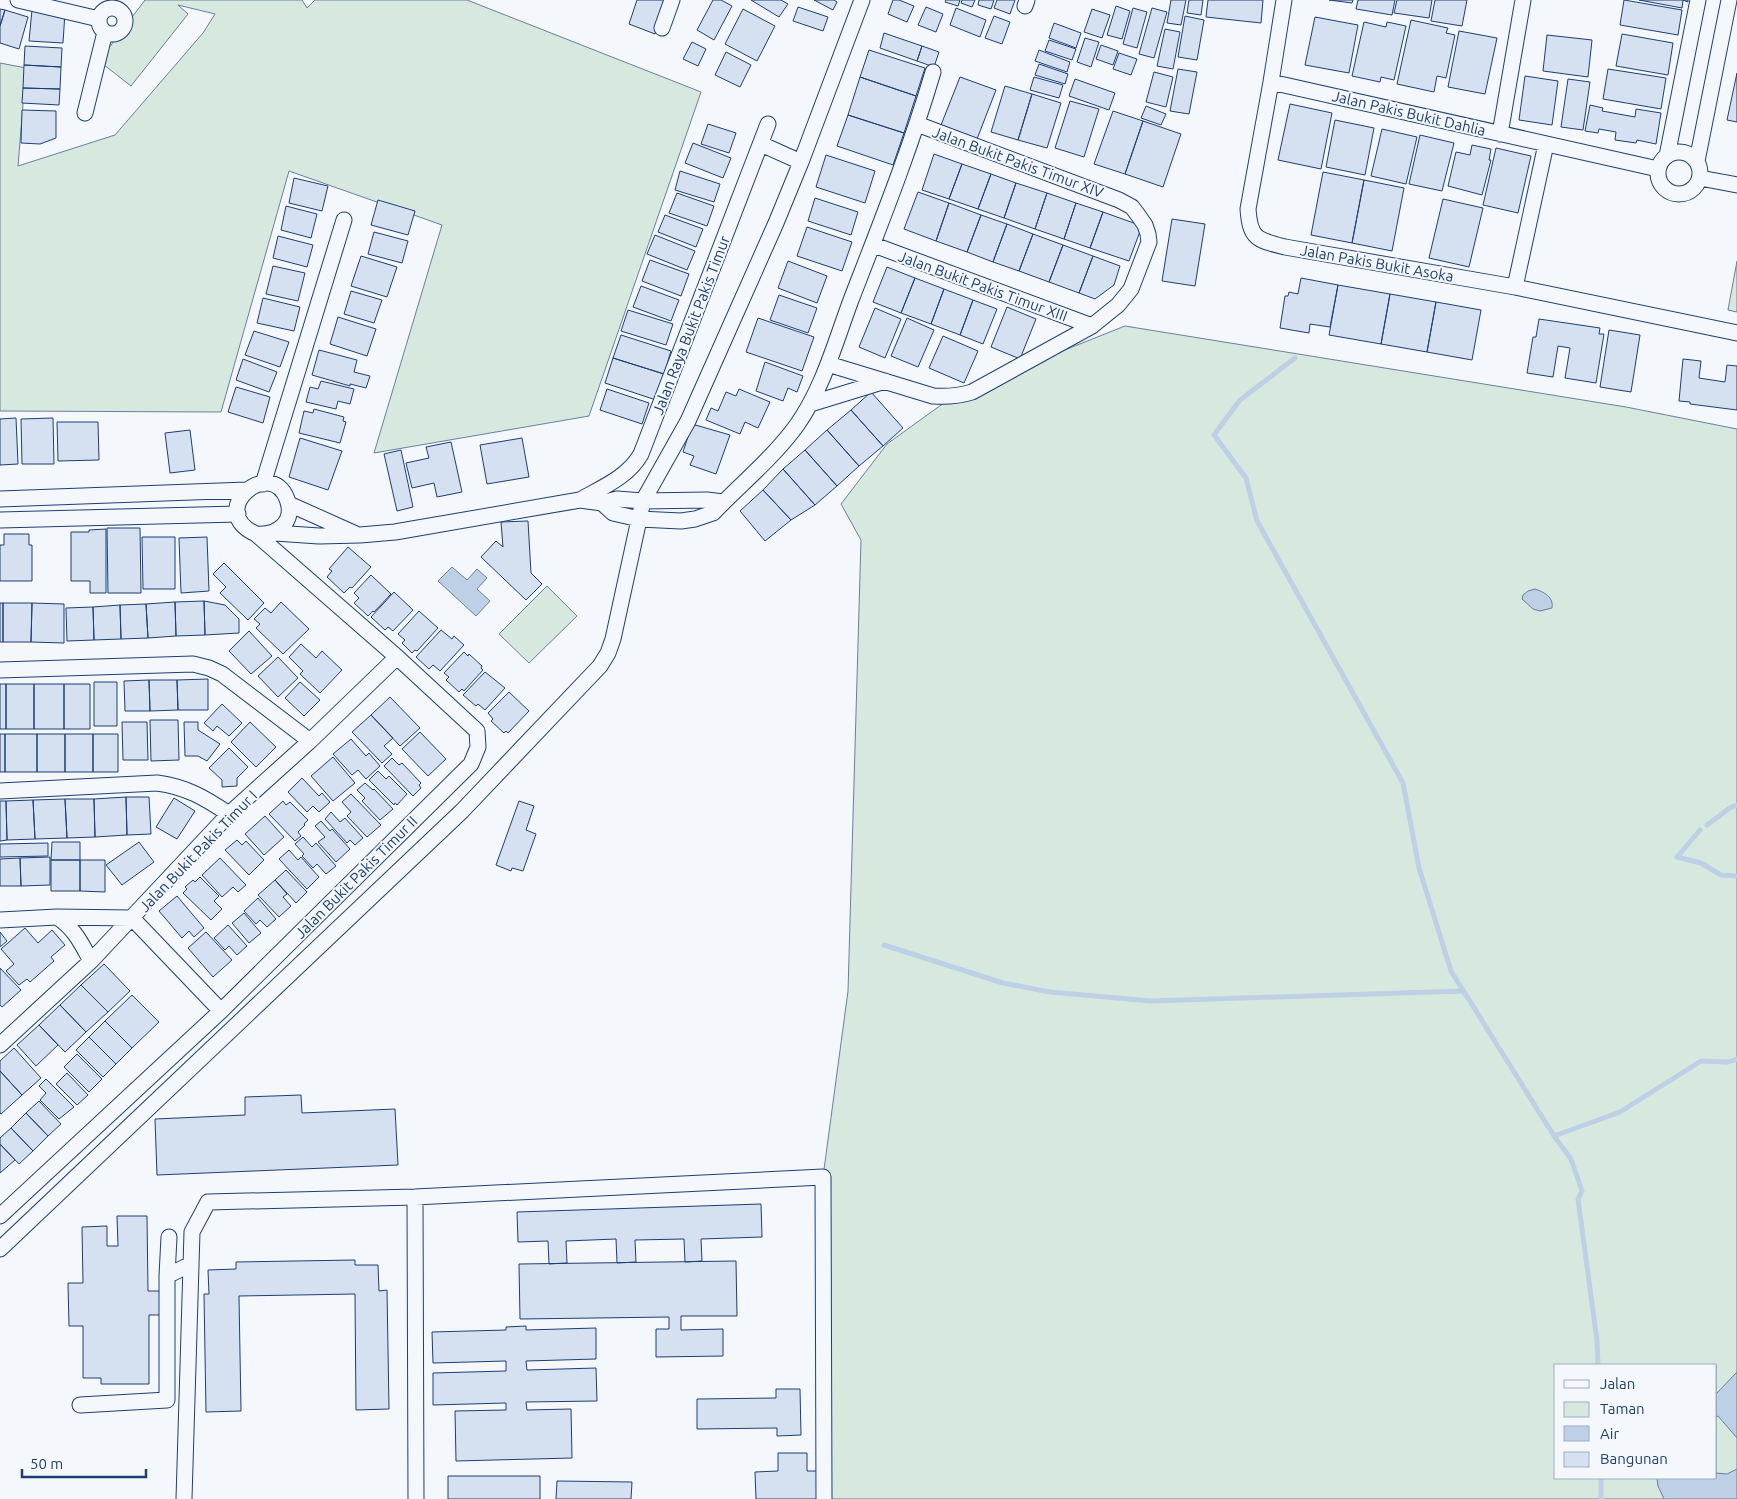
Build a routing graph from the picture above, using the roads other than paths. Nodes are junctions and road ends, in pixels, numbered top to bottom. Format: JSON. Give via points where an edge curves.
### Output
{"nodes":[{"id":1,"x":18,"y":0,"type":"edge"},
{"id":2,"x":672,"y":0,"type":"edge"},
{"id":3,"x":862,"y":0,"type":"edge"},
{"id":4,"x":1284,"y":0,"type":"edge"},
{"id":5,"x":1523,"y":0,"type":"edge"},
{"id":6,"x":1698,"y":0,"type":"edge"},
{"id":7,"x":1729,"y":0,"type":"edge"},
{"id":8,"x":662,"y":28,"type":"dead end"},
{"id":9,"x":933,"y":72,"type":"dead end"},
{"id":10,"x":1271,"y":82,"type":"junction"},
{"id":11,"x":85,"y":113,"type":"dead end"},
{"id":12,"x":768,"y":124,"type":"dead end"},
{"id":13,"x":917,"y":124,"type":"junction"},
{"id":14,"x":1500,"y":134,"type":"junction"},
{"id":15,"x":760,"y":144,"type":"junction"},
{"id":16,"x":1546,"y":144,"type":"junction"},
{"id":17,"x":1667,"y":156,"type":"junction"},
{"id":18,"x":801,"y":162,"type":"junction"},
{"id":19,"x":1697,"y":162,"type":"junction"},
{"id":20,"x":1658,"y":169,"type":"junction"},
{"id":21,"x":1700,"y":178,"type":"junction"},
{"id":22,"x":1737,"y":185,"type":"edge"},
{"id":23,"x":344,"y":220,"type":"dead end"},
{"id":24,"x":874,"y":245,"type":"junction"},
{"id":25,"x":1515,"y":287,"type":"junction"},
{"id":26,"x":1092,"y":326,"type":"junction"},
{"id":27,"x":1737,"y":333,"type":"edge"},
{"id":28,"x":828,"y":364,"type":"junction"},
{"id":29,"x":886,"y":381,"type":"junction"},
{"id":30,"x":810,"y":404,"type":"junction"},
{"id":31,"x":263,"y":484,"type":"junction"},
{"id":32,"x":247,"y":490,"type":"junction"},
{"id":33,"x":0,"y":499,"type":"edge"},
{"id":34,"x":580,"y":500,"type":"junction"},
{"id":35,"x":643,"y":501,"type":"junction"},
{"id":36,"x":723,"y":502,"type":"junction"},
{"id":37,"x":602,"y":503,"type":"junction"},
{"id":38,"x":289,"y":504,"type":"junction"},
{"id":39,"x":238,"y":514,"type":"junction"},
{"id":40,"x":639,"y":519,"type":"junction"},
{"id":41,"x":0,"y":520,"type":"edge"},
{"id":42,"x":275,"y":533,"type":"junction"},
{"id":43,"x":256,"y":534,"type":"junction"},
{"id":44,"x":360,"y":535,"type":"junction"},
{"id":45,"x":397,"y":658,"type":"junction"},
{"id":46,"x":0,"y":670,"type":"edge"},
{"id":47,"x":310,"y":741,"type":"junction"},
{"id":48,"x":0,"y":791,"type":"edge"},
{"id":49,"x":230,"y":814,"type":"junction"},
{"id":50,"x":57,"y":917,"type":"junction"},
{"id":51,"x":132,"y":918,"type":"junction"},
{"id":52,"x":0,"y":920,"type":"edge"},
{"id":53,"x":91,"y":961,"type":"junction"},
{"id":54,"x":221,"y":1011,"type":"junction"},
{"id":55,"x":0,"y":1045,"type":"edge"},
{"id":56,"x":416,"y":1197,"type":"junction"},
{"id":57,"x":0,"y":1216,"type":"edge"},
{"id":58,"x":168,"y":1237,"type":"dead end"},
{"id":59,"x":0,"y":1250,"type":"edge"},
{"id":60,"x":191,"y":1264,"type":"junction"},
{"id":61,"x":167,"y":1276,"type":"junction"},
{"id":62,"x":80,"y":1405,"type":"dead end"},
{"id":63,"x":184,"y":1499,"type":"edge"},
{"id":64,"x":416,"y":1499,"type":"edge"},
{"id":65,"x":824,"y":1499,"type":"edge"}],
"edges":[{"from":1,"to":11,"type":"street","via":[[101,26]]},
{"from":2,"to":8,"type":"street"},
{"from":3,"to":18,"type":"street"},
{"from":4,"to":10,"type":"street","name":"Jalan Pakis Bukit Asoka"},
{"from":5,"to":14,"type":"street"},
{"from":6,"to":17,"type":"street"},
{"from":7,"to":19,"type":"street"},
{"from":9,"to":13,"type":"street","name":"Jalan Raya Bukit Pakis Timur"},
{"from":10,"to":14,"type":"street","name":"Jalan Pakis Bukit Dahlia"},
{"from":10,"to":25,"type":"street","name":"Jalan Pakis Bukit Asoka","via":[[1248,209],[1249,226],[1255,235],[1265,242],[1284,247]]},
{"from":12,"to":15,"type":"street","name":"Jalan Raya Bukit Pakis Timur"},
{"from":13,"to":24,"type":"street","name":"Jalan Raya Bukit Pakis Timur"},
{"from":13,"to":26,"type":"street","name":"Jalan Bukit Pakis Timur XIV","via":[[1119,200],[1132,208],[1145,225],[1149,242],[1131,288],[1118,305]]},
{"from":14,"to":16,"type":"street","name":"Jalan Pakis Bukit Dahlia"},
{"from":15,"to":18,"type":"street"},
{"from":15,"to":34,"type":"street","name":"Jalan Raya Bukit Pakis Timur","via":[[640,454],[616,480]]},
{"from":16,"to":20,"type":"street","name":"Jalan Pakis Bukit Dahlia"},
{"from":16,"to":25,"type":"street"},
{"from":17,"to":19,"type":"street","via":[[1684,153]]},
{"from":17,"to":20,"type":"street"},
{"from":18,"to":35,"type":"street","via":[[688,421]]},
{"from":19,"to":21,"type":"street"},
{"from":20,"to":21,"type":"street","via":[[1661,185],[1675,194],[1691,191]]},
{"from":21,"to":22,"type":"street"},
{"from":23,"to":31,"type":"street"},
{"from":24,"to":26,"type":"street","name":"Jalan Bukit Pakis Timur XIII"},
{"from":24,"to":28,"type":"street","name":"Jalan Raya Bukit Pakis Timur"},
{"from":25,"to":27,"type":"street","name":"Jalan Pakis Bukit Asoka"},
{"from":26,"to":29,"type":"street","name":"Jalan Bukit Pakis Timur XIV","via":[[962,395],[933,396]]},
{"from":28,"to":29,"type":"street","name":"Jalan Bukit Pakis Timur XIV"},
{"from":28,"to":30,"type":"street","name":"Jalan Raya Bukit Pakis Timur"},
{"from":29,"to":30,"type":"street"},
{"from":30,"to":36,"type":"street","name":"Jalan Raya Bukit Pakis Timur","via":[[762,467]]},
{"from":31,"to":32,"type":"street"},
{"from":31,"to":38,"type":"street","via":[[280,489]]},
{"from":32,"to":33,"type":"street"},
{"from":32,"to":39,"type":"street","via":[[241,496]]},
{"from":34,"to":37,"type":"street","name":"Jalan Raya Bukit Pakis Timur"},
{"from":34,"to":44,"type":"street","name":"Jalan Raya Bukit Pakis Timur","via":[[396,532]]},
{"from":35,"to":36,"type":"street","name":"Jalan Raya Bukit Pakis Timur"},
{"from":35,"to":37,"type":"street","name":"Jalan Raya Bukit Pakis Timur"},
{"from":35,"to":40,"type":"street"},
{"from":36,"to":40,"type":"street","name":"Jalan Raya Bukit Pakis Timur","via":[[713,513],[695,519]]},
{"from":37,"to":40,"type":"street","name":"Jalan Raya Bukit Pakis Timur","via":[[614,513]]},
{"from":38,"to":42,"type":"street","via":[[287,521]]},
{"from":38,"to":44,"type":"street","name":"Jalan Raya Bukit Pakis Timur"},
{"from":39,"to":41,"type":"street"},
{"from":39,"to":43,"type":"street","via":[[244,527]]},
{"from":40,"to":59,"type":"street","via":[[613,639],[600,666],[462,811]]},
{"from":42,"to":43,"type":"street"},
{"from":42,"to":44,"type":"street","name":"Jalan Raya Bukit Pakis Timur"},
{"from":43,"to":45,"type":"street","name":"Jalan Bukit Pakis Timur II"},
{"from":45,"to":47,"type":"street","name":"Jalan Bukit Pakis Timur I"},
{"from":45,"to":54,"type":"street","name":"Jalan Bukit Pakis Timur II","via":[[477,731],[478,747],[471,764]]},
{"from":46,"to":47,"type":"street","via":[[200,665],[222,674]]},
{"from":47,"to":49,"type":"street","name":"Jalan Bukit Pakis Timur I"},
{"from":48,"to":49,"type":"street","via":[[164,784],[190,790]]},
{"from":49,"to":51,"type":"street","name":"Jalan Bukit Pakis Timur I"},
{"from":50,"to":51,"type":"street"},
{"from":50,"to":52,"type":"street"},
{"from":50,"to":53,"type":"street","via":[[75,932]]},
{"from":51,"to":53,"type":"street","name":"Jalan Bukit Pakis Timur I"},
{"from":51,"to":54,"type":"street"},
{"from":53,"to":55,"type":"street","name":"Jalan Bukit Pakis Timur I"},
{"from":54,"to":57,"type":"street","name":"Jalan Bukit Pakis Timur II"},
{"from":56,"to":60,"type":"street","via":[[208,1202],[192,1232]]},
{"from":56,"to":64,"type":"street"},
{"from":56,"to":65,"type":"street","via":[[823,1177]]},
{"from":58,"to":61,"type":"street"},
{"from":60,"to":61,"type":"street"},
{"from":60,"to":63,"type":"street"},
{"from":61,"to":62,"type":"street","via":[[167,1400]]}]}
